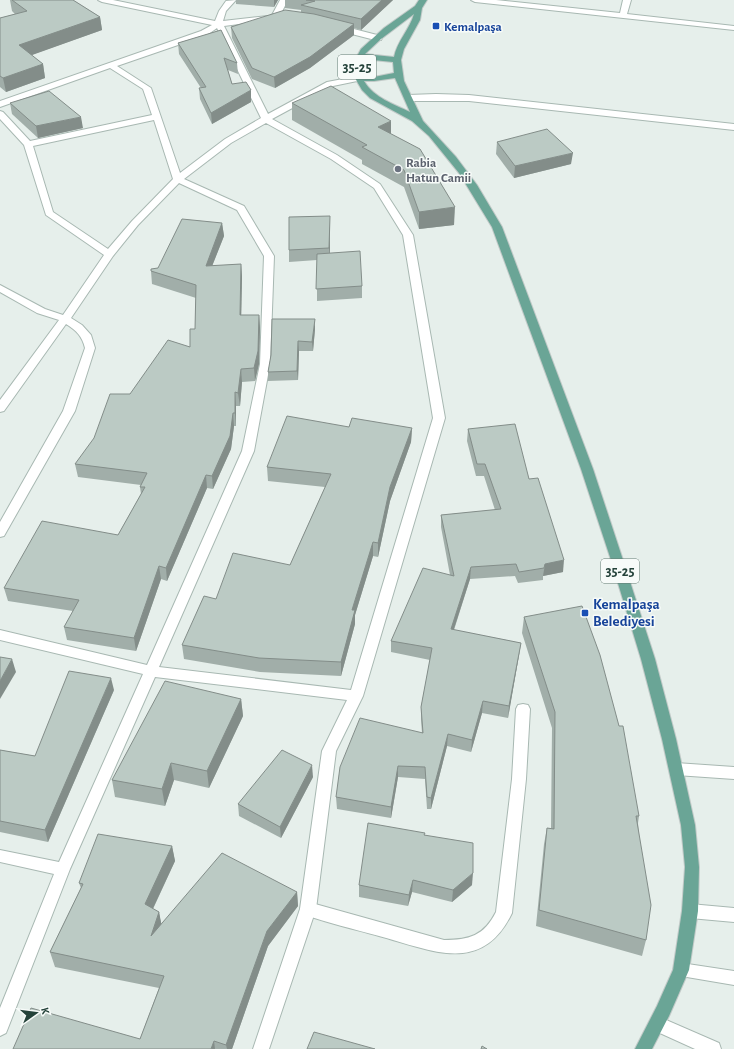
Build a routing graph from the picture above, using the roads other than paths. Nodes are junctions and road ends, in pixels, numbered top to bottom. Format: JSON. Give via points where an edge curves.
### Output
{"nodes":[{"id":1,"x":102,"y":0,"type":"edge"},
{"id":2,"x":232,"y":0,"type":"edge"},
{"id":3,"x":284,"y":0,"type":"edge"},
{"id":4,"x":423,"y":0,"type":"edge"},
{"id":5,"x":475,"y":0,"type":"edge"},
{"id":6,"x":627,"y":0,"type":"edge"},
{"id":7,"x":418,"y":8,"type":"junction"},
{"id":8,"x":623,"y":15,"type":"junction"},
{"id":9,"x":219,"y":24,"type":"junction"},
{"id":10,"x":329,"y":25,"type":"edge"},
{"id":11,"x":734,"y":28,"type":"edge"},
{"id":12,"x":378,"y":38,"type":"junction"},
{"id":13,"x":360,"y":56,"type":"junction"},
{"id":14,"x":397,"y":60,"type":"junction"},
{"id":15,"x":112,"y":66,"type":"junction"},
{"id":16,"x":398,"y":75,"type":"junction"},
{"id":17,"x":359,"y":78,"type":"junction"},
{"id":18,"x":408,"y":98,"type":"junction"},
{"id":19,"x":0,"y":104,"type":"edge"},
{"id":20,"x":0,"y":114,"type":"edge"},
{"id":21,"x":157,"y":116,"type":"junction"},
{"id":22,"x":266,"y":118,"type":"junction"},
{"id":23,"x":419,"y":122,"type":"junction"},
{"id":24,"x":734,"y":127,"type":"edge"},
{"id":25,"x":28,"y":144,"type":"junction"},
{"id":26,"x":178,"y":179,"type":"junction"},
{"id":27,"x":109,"y":254,"type":"junction"},
{"id":28,"x":0,"y":288,"type":"edge"},
{"id":29,"x":65,"y":319,"type":"junction"},
{"id":30,"x":0,"y":408,"type":"edge"},
{"id":31,"x":0,"y":532,"type":"edge"},
{"id":32,"x":0,"y":635,"type":"edge"},
{"id":33,"x":151,"y":671,"type":"junction"},
{"id":34,"x":356,"y":696,"type":"junction"},
{"id":35,"x":523,"y":709,"type":"dead end"},
{"id":36,"x":676,"y":769,"type":"junction"},
{"id":37,"x":734,"y":773,"type":"edge"},
{"id":38,"x":0,"y":856,"type":"edge"},
{"id":39,"x":63,"y":869,"type":"junction"},
{"id":40,"x":308,"y":909,"type":"junction"},
{"id":41,"x":690,"y":911,"type":"junction"},
{"id":42,"x":734,"y":915,"type":"edge"},
{"id":43,"x":681,"y":970,"type":"junction"},
{"id":44,"x":734,"y":978,"type":"edge"},
{"id":45,"x":656,"y":1024,"type":"junction"},
{"id":46,"x":0,"y":1028,"type":"edge"},
{"id":47,"x":261,"y":1049,"type":"edge"},
{"id":48,"x":643,"y":1049,"type":"edge"},
{"id":49,"x":713,"y":1049,"type":"edge"}],
"edges":[{"from":1,"to":9,"type":"street"},
{"from":2,"to":9,"type":"street","via":[[223,9]]},
{"from":3,"to":9,"type":"street","via":[[278,9],[279,17]]},
{"from":4,"to":7,"type":"main road","number":"35-25"},
{"from":5,"to":8,"type":"street"},
{"from":6,"to":8,"type":"street"},
{"from":7,"to":12,"type":"main road","number":"35-25","via":[[406,14]]},
{"from":7,"to":14,"type":"main road","number":"35-25","via":[[418,16],[403,42]]},
{"from":8,"to":11,"type":"street"},
{"from":9,"to":15,"type":"street","via":[[204,33]]},
{"from":9,"to":22,"type":"street"},
{"from":10,"to":12,"type":"street"},
{"from":12,"to":13,"type":"main road","number":"35-25"},
{"from":13,"to":14,"type":"main road"},
{"from":13,"to":17,"type":"main road","number":"35-25","via":[[357,67]]},
{"from":14,"to":16,"type":"main road","number":"35-25"},
{"from":15,"to":19,"type":"street"},
{"from":15,"to":21,"type":"street","via":[[146,88]]},
{"from":16,"to":17,"type":"main road","via":[[374,79]]},
{"from":16,"to":18,"type":"main road","number":"35-25"},
{"from":17,"to":22,"type":"street","via":[[330,84]]},
{"from":17,"to":23,"type":"main road","number":"35-25","via":[[364,88],[373,96]]},
{"from":18,"to":23,"type":"main road","number":"35-25"},
{"from":18,"to":24,"type":"street","via":[[469,98]]},
{"from":20,"to":25,"type":"street"},
{"from":21,"to":25,"type":"street"},
{"from":21,"to":26,"type":"street"},
{"from":22,"to":26,"type":"street","via":[[228,141]]},
{"from":22,"to":34,"type":"street","via":[[334,157],[377,186],[408,236],[440,418]]},
{"from":23,"to":36,"type":"main road","number":"35-25","via":[[444,148],[470,183],[497,227],[506,248],[587,470],[648,660]]},
{"from":25,"to":27,"type":"street","via":[[49,213]]},
{"from":26,"to":27,"type":"street","via":[[135,222]]},
{"from":26,"to":33,"type":"street","via":[[241,208],[269,256],[265,364],[248,451]]},
{"from":27,"to":29,"type":"street"},
{"from":28,"to":29,"type":"street","via":[[41,311]]},
{"from":29,"to":30,"type":"street"},
{"from":29,"to":31,"type":"street","via":[[78,327],[90,348],[69,411]]},
{"from":32,"to":33,"type":"street"},
{"from":33,"to":34,"type":"street"},
{"from":33,"to":39,"type":"street"},
{"from":34,"to":40,"type":"street","via":[[329,751]]},
{"from":35,"to":40,"type":"street","via":[[520,779],[504,913],[500,924],[492,933],[470,945],[444,947]]},
{"from":36,"to":37,"type":"street"},
{"from":36,"to":41,"type":"main road","number":"35-25","via":[[688,825],[692,867]]},
{"from":38,"to":39,"type":"street"},
{"from":39,"to":46,"type":"street"},
{"from":40,"to":47,"type":"street"},
{"from":41,"to":42,"type":"street"},
{"from":41,"to":43,"type":"main road","number":"35-25"},
{"from":43,"to":44,"type":"street"},
{"from":43,"to":45,"type":"main road","number":"35-25"},
{"from":45,"to":48,"type":"main road","number":"35-25"},
{"from":45,"to":49,"type":"street"}]}
